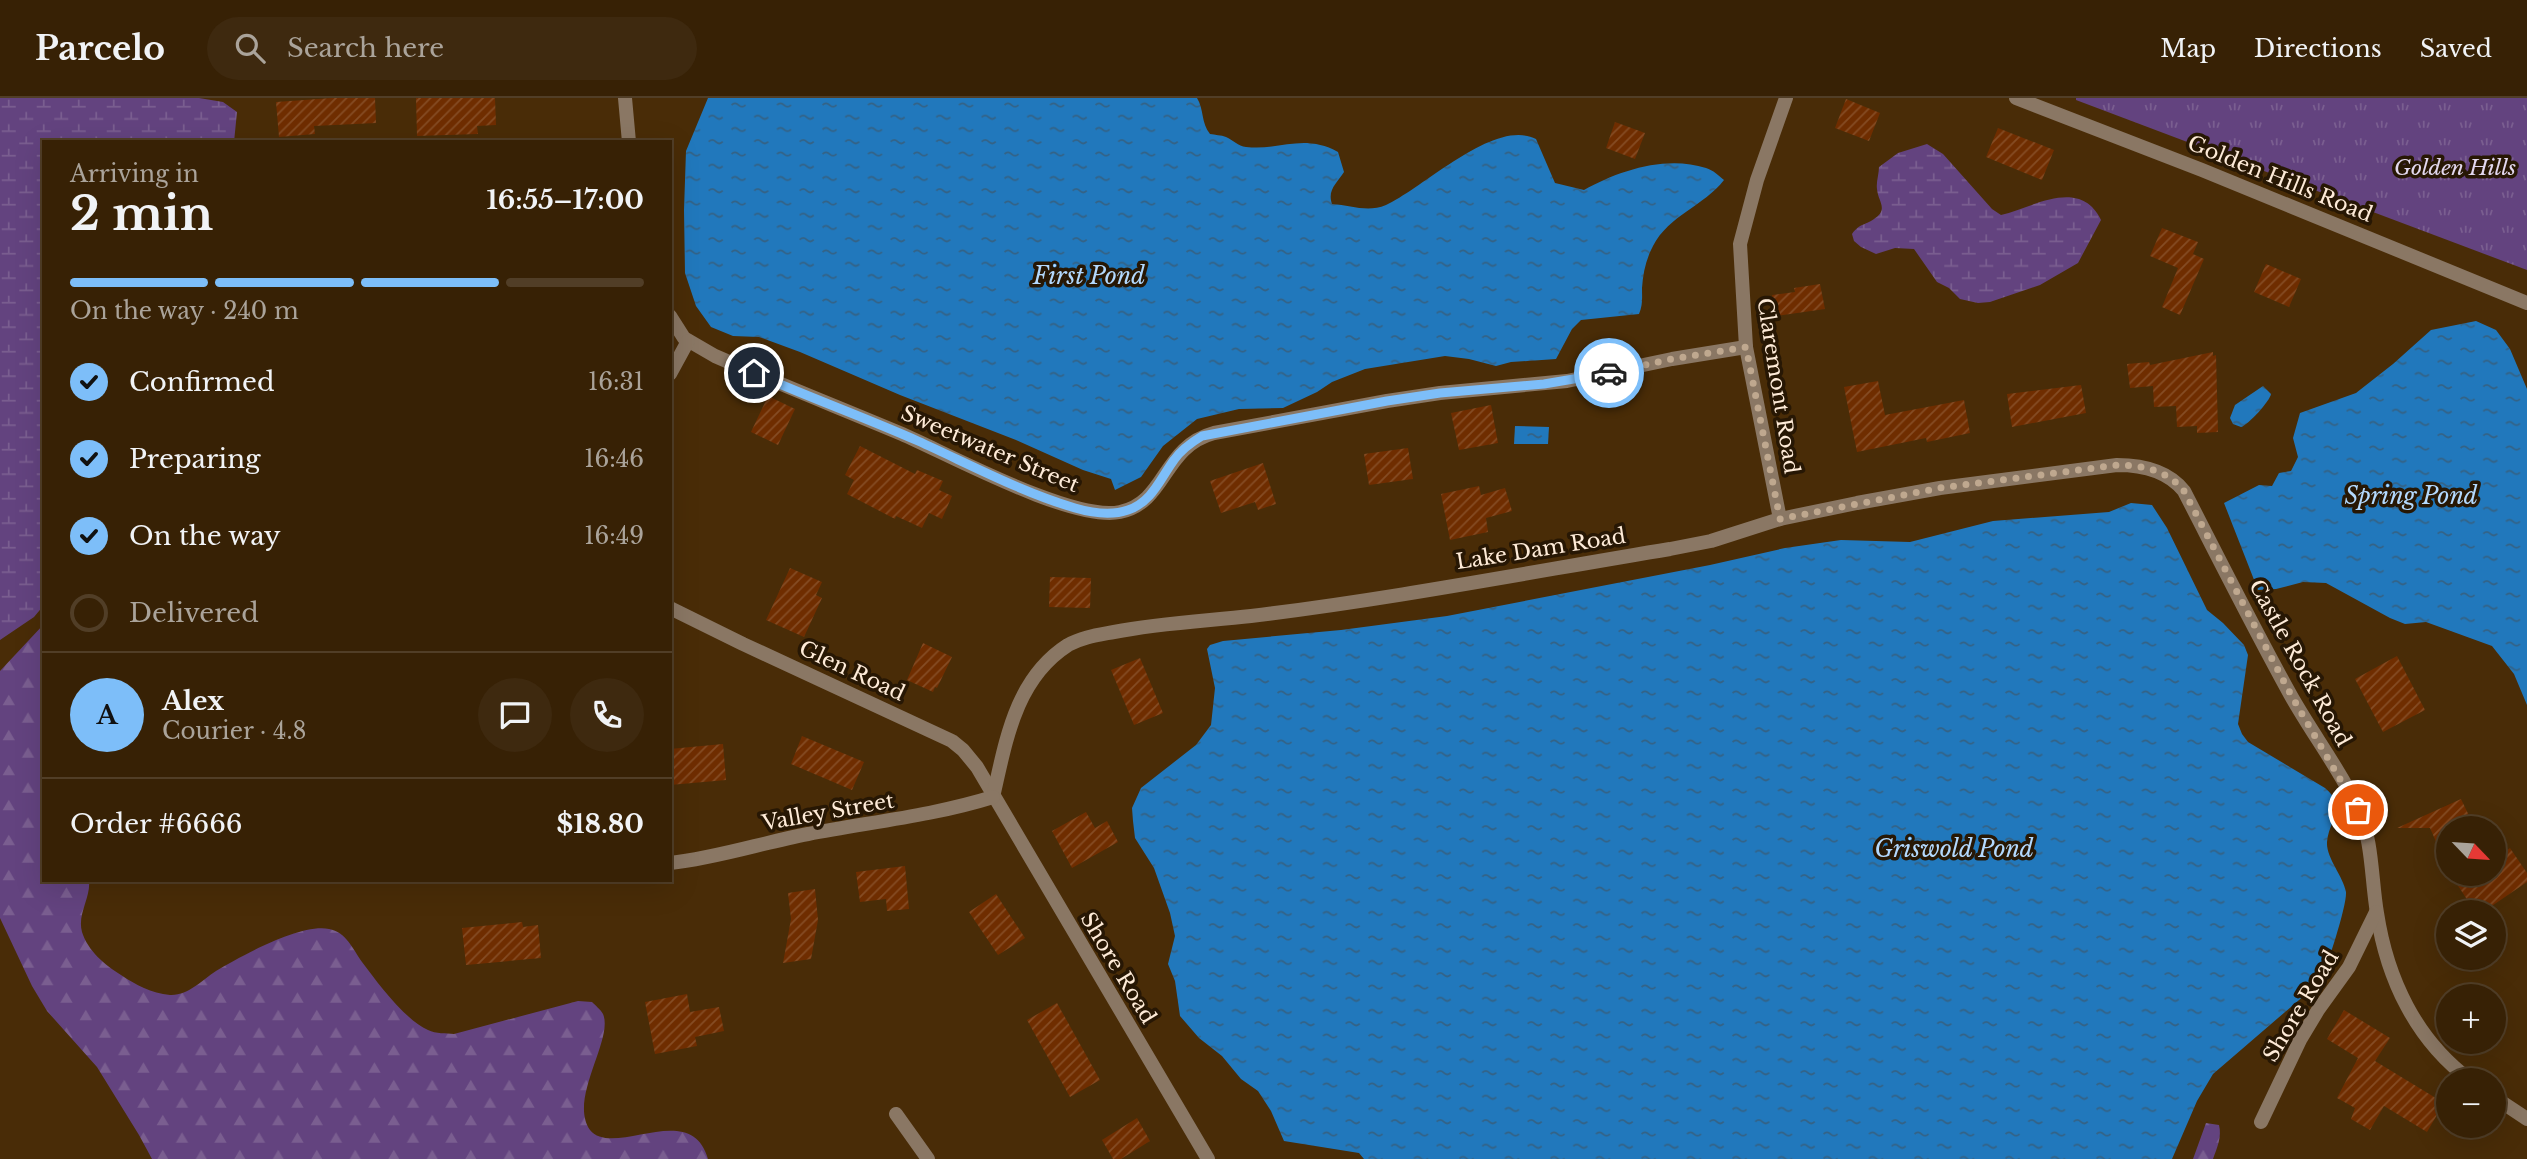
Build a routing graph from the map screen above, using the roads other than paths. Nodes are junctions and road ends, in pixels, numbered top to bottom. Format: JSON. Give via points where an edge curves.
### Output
{"nodes":[{"id":1,"x":625,"y":98,"type":"edge"},
{"id":2,"x":1786,"y":98,"type":"edge"},
{"id":3,"x":2016,"y":98,"type":"edge"},
{"id":4,"x":629,"y":140,"type":"edge"},
{"id":5,"x":2527,"y":303,"type":"edge"},
{"id":6,"x":672,"y":320,"type":"edge"},
{"id":7,"x":688,"y":341,"type":"junction"},
{"id":8,"x":1746,"y":347,"type":"junction"},
{"id":9,"x":672,"y":370,"type":"edge"},
{"id":10,"x":2184,"y":491,"type":"joint"},
{"id":11,"x":1780,"y":519,"type":"junction"},
{"id":12,"x":672,"y":609,"type":"edge"},
{"id":13,"x":993,"y":797,"type":"junction"},
{"id":14,"x":672,"y":863,"type":"edge"},
{"id":15,"x":2376,"y":912,"type":"junction"},
{"id":16,"x":2457,"y":1068,"type":"edge"},
{"id":17,"x":2506,"y":1105,"type":"edge"},
{"id":18,"x":896,"y":1114,"type":"dead end"},
{"id":19,"x":2527,"y":1119,"type":"edge"},
{"id":20,"x":2261,"y":1122,"type":"dead end"},
{"id":21,"x":928,"y":1159,"type":"edge"},
{"id":22,"x":1208,"y":1159,"type":"edge"}],
"edges":[{"from":1,"to":4,"type":"street"},
{"from":2,"to":8,"type":"street","name":"Claremont Road","via":[[1740,244]]},
{"from":3,"to":5,"type":"street","name":"Golden Hills Road"},
{"from":6,"to":7,"type":"street","name":"Sweetwater Street"},
{"from":7,"to":8,"type":"street","name":"Sweetwater Street","via":[[1036,495],[1077,509],[1111,513],[1141,504],[1183,450],[1202,436],[1440,393],[1567,381]]},
{"from":7,"to":9,"type":"street"},
{"from":8,"to":11,"type":"street","name":"Claremont Road"},
{"from":10,"to":11,"type":"street","name":"Lake Dam Road","via":[[2159,472],[2117,465],[1940,488]]},
{"from":10,"to":15,"type":"street","name":"Castle Rock Road","via":[[2291,695],[2358,810],[2371,850]]},
{"from":11,"to":13,"type":"street","name":"Lake Dam Road","via":[[1670,549],[1383,597],[1123,630],[1077,640],[1044,665],[1018,704]]},
{"from":12,"to":13,"type":"street","name":"Glen Road","via":[[956,743]]},
{"from":13,"to":14,"type":"street","name":"Valley Street","via":[[955,809]]},
{"from":13,"to":22,"type":"street","name":"Shore Road"},
{"from":15,"to":16,"type":"street","name":"Castle Rock Road","via":[[2410,1012],[2433,1046]]},
{"from":15,"to":20,"type":"street","name":"Shore Road","via":[[2353,961],[2300,1040]]},
{"from":17,"to":19,"type":"street"},
{"from":18,"to":21,"type":"street"}]}
